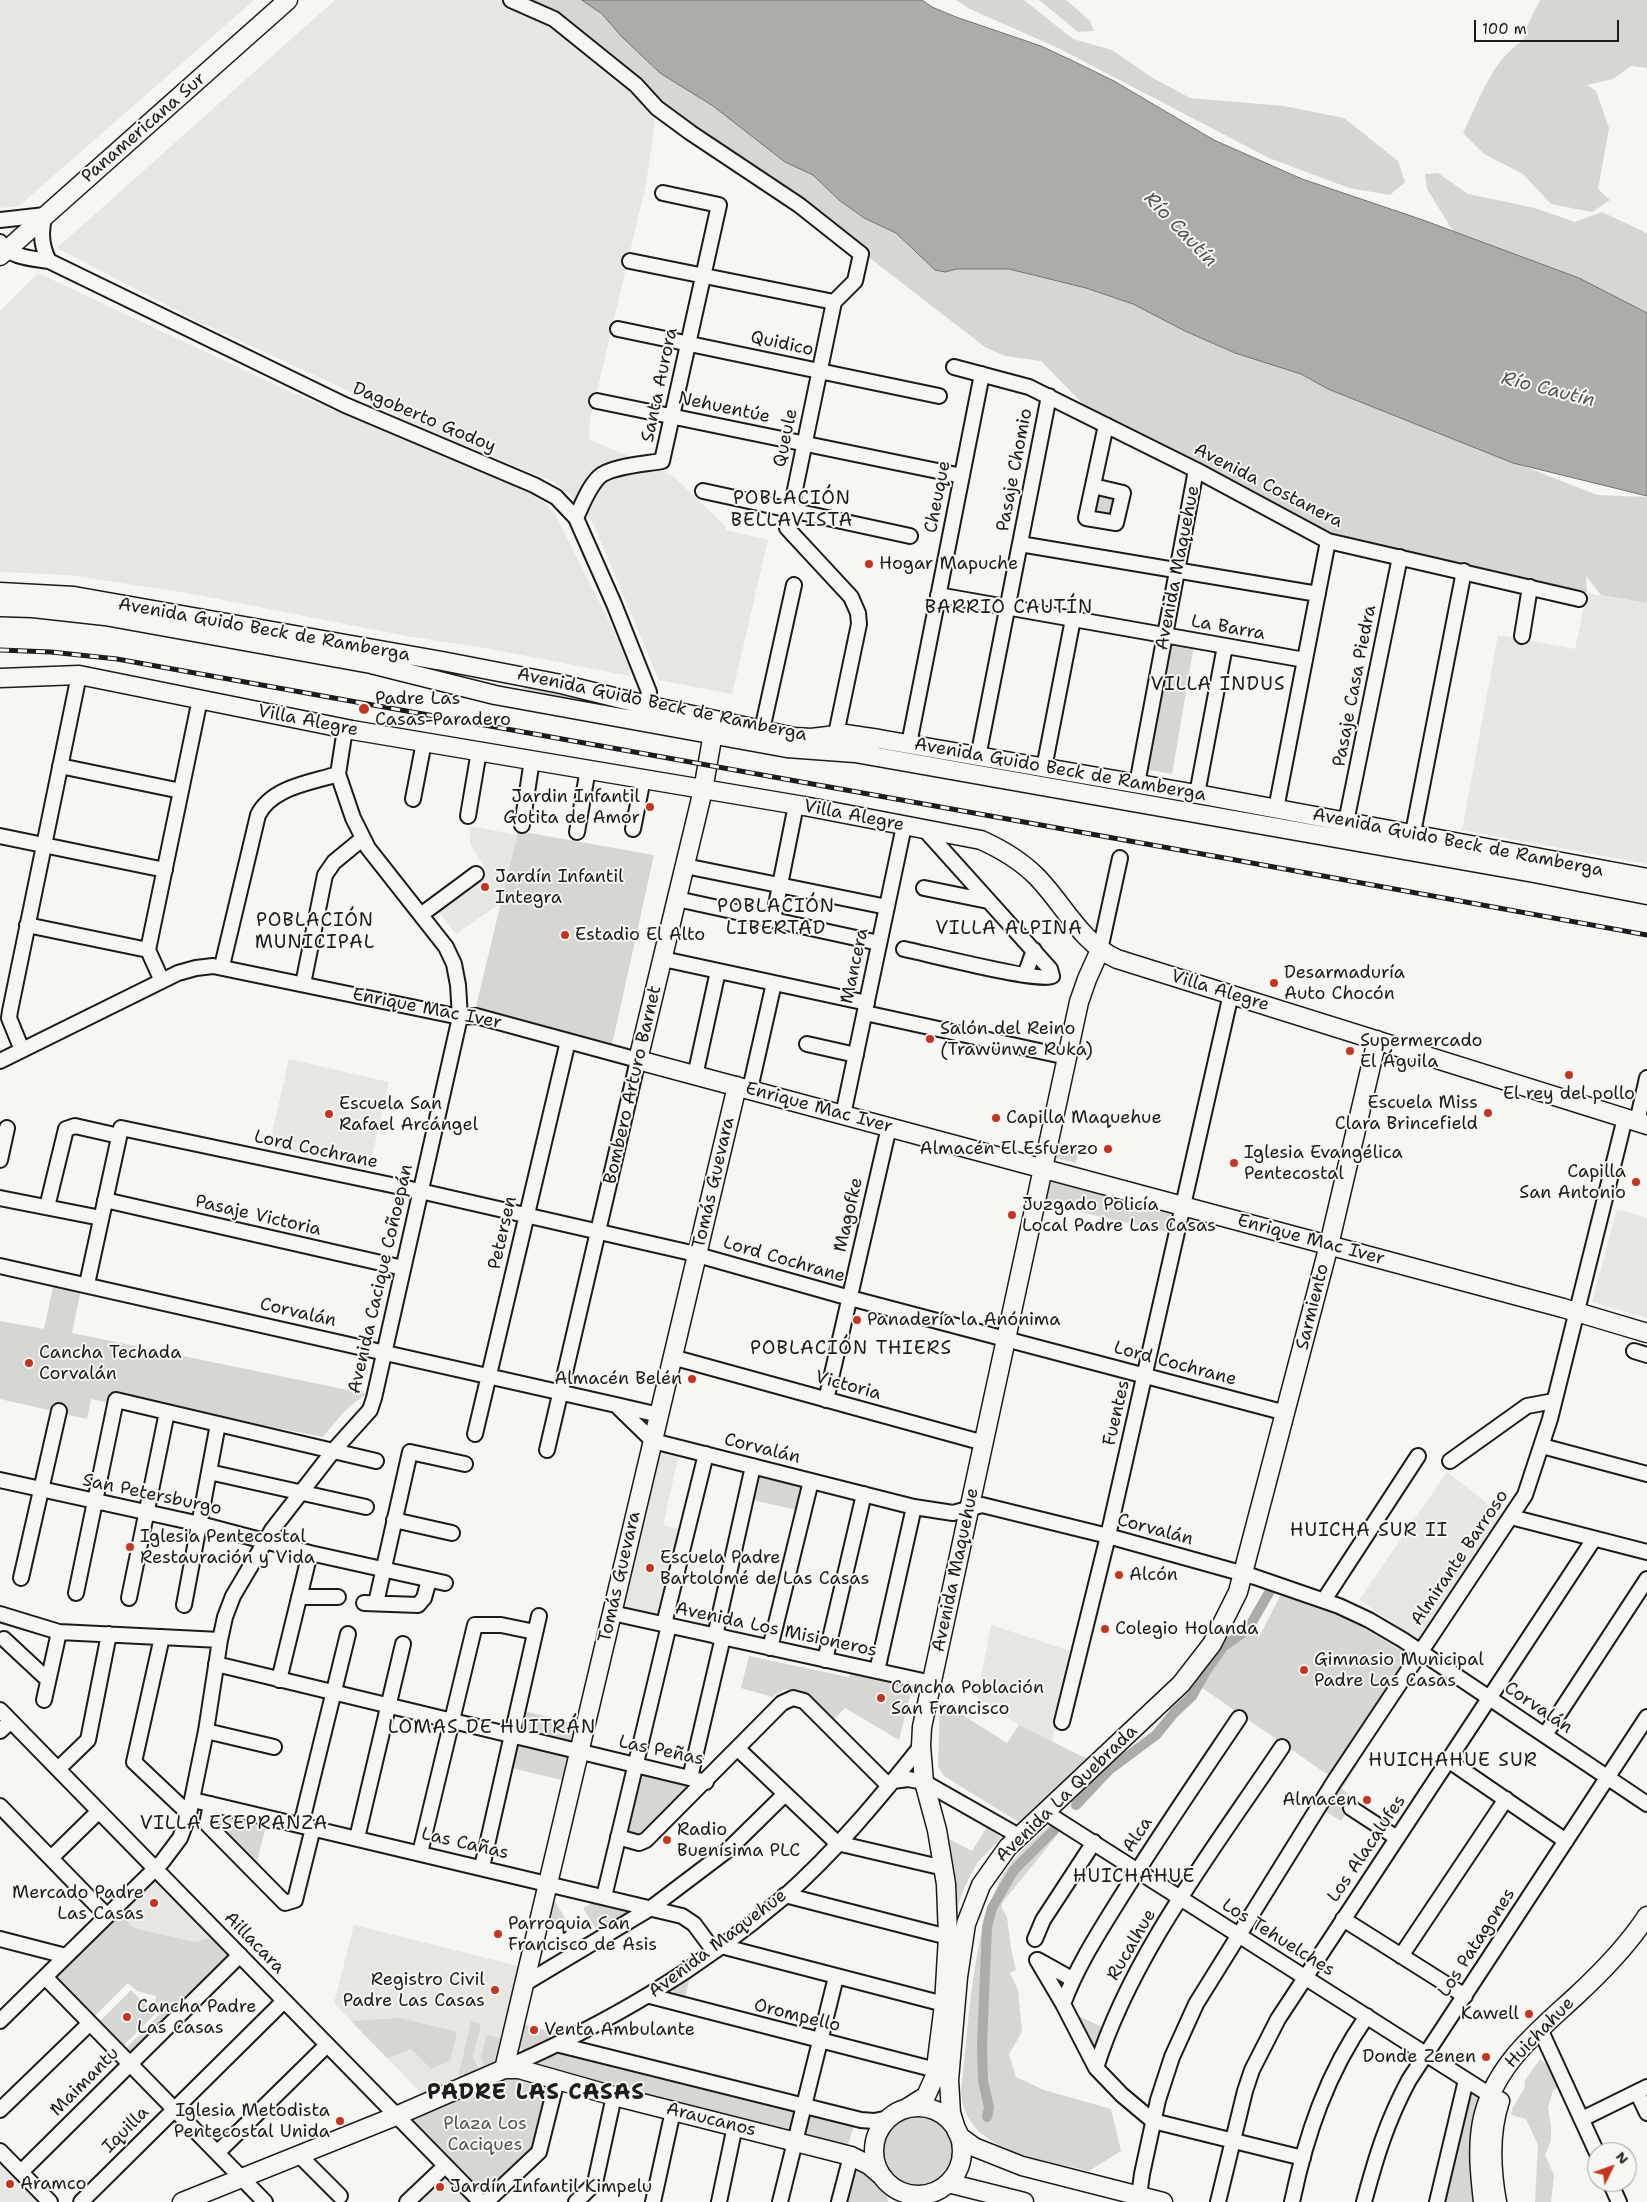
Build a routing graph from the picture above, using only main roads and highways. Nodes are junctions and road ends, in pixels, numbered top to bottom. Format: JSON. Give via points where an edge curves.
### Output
{"nodes":[{"id":1,"x":288,"y":0,"type":"edge"},
{"id":2,"x":2,"y":250,"type":"edge"},
{"id":3,"x":0,"y":592,"type":"edge"},
{"id":4,"x":0,"y":607,"type":"edge"},
{"id":5,"x":511,"y":673,"type":"junction"},
{"id":6,"x":0,"y":678,"type":"edge"},
{"id":7,"x":506,"y":697,"type":"junction"},
{"id":8,"x":714,"y":727,"type":"junction"},
{"id":9,"x":909,"y":744,"type":"junction"},
{"id":10,"x":906,"y":762,"type":"junction"},
{"id":11,"x":1137,"y":784,"type":"junction"},
{"id":12,"x":703,"y":790,"type":"junction"},
{"id":13,"x":1134,"y":802,"type":"junction"},
{"id":14,"x":1411,"y":843,"type":"junction"},
{"id":15,"x":1647,"y":878,"type":"edge"},
{"id":16,"x":1647,"y":895,"type":"edge"},
{"id":17,"x":1100,"y":950,"type":"junction"},
{"id":18,"x":1377,"y":1040,"type":"junction"},
{"id":19,"x":638,"y":1060,"type":"joint"},
{"id":20,"x":743,"y":1088,"type":"junction"},
{"id":21,"x":1637,"y":1122,"type":"edge"},
{"id":22,"x":1044,"y":1168,"type":"junction"},
{"id":23,"x":1329,"y":1245,"type":"junction"},
{"id":24,"x":1647,"y":1332,"type":"edge"},
{"id":25,"x":1244,"y":1574,"type":"joint"},
{"id":26,"x":1647,"y":1916,"type":"edge"},
{"id":27,"x":1647,"y":1934,"type":"edge"},
{"id":28,"x":1542,"y":2034,"type":"junction"},
{"id":29,"x":504,"y":2069,"type":"junction"},
{"id":30,"x":907,"y":2108,"type":"junction"},
{"id":31,"x":958,"y":2134,"type":"junction"},
{"id":32,"x":887,"y":2181,"type":"junction"},
{"id":33,"x":948,"y":2183,"type":"junction"},
{"id":34,"x":927,"y":2197,"type":"edge"},
{"id":35,"x":1130,"y":2197,"type":"edge"},
{"id":36,"x":182,"y":2202,"type":"edge"},
{"id":37,"x":895,"y":2202,"type":"edge"},
{"id":38,"x":1024,"y":2202,"type":"edge"},
{"id":39,"x":1164,"y":2202,"type":"edge"},
{"id":40,"x":1483,"y":2202,"type":"edge"},
{"id":41,"x":1497,"y":2202,"type":"edge"}],
"edges":[{"from":1,"to":2,"type":"main road","name":"Panamericana Sur"},
{"from":3,"to":5,"type":"main road","name":"Avenida Guido Beck de Ramberga","via":[[74,596]]},
{"from":4,"to":7,"type":"main road","name":"Avenida Guido Beck de Ramberga","via":[[105,616],[371,664]]},
{"from":5,"to":7,"type":"main road"},
{"from":5,"to":8,"type":"main road","name":"Avenida Guido Beck de Ramberga","via":[[622,699],[648,698]]},
{"from":6,"to":12,"type":"main road","name":"Villa Alegre","via":[[79,676],[345,729]]},
{"from":7,"to":8,"type":"main road","name":"Avenida Guido Beck de Ramberga","via":[[655,723]]},
{"from":8,"to":9,"type":"main road","name":"Avenida Guido Beck de Ramberga","via":[[762,730],[801,738],[854,735]]},
{"from":8,"to":10,"type":"main road","name":"Avenida Guido Beck de Ramberga","via":[[787,748],[855,753]]},
{"from":8,"to":12,"type":"main road","name":"Bombero Arturo Barnet"},
{"from":9,"to":10,"type":"main road"},
{"from":9,"to":11,"type":"main road","name":"Avenida Guido Beck de Ramberga"},
{"from":10,"to":13,"type":"main road","name":"Avenida Guido Beck de Ramberga"},
{"from":11,"to":13,"type":"main road"},
{"from":11,"to":14,"type":"main road","name":"Avenida Guido Beck de Ramberga","via":[[1346,822]]},
{"from":12,"to":17,"type":"main road","name":"Villa Alegre","via":[[981,840],[1016,859],[1037,877]]},
{"from":12,"to":19,"type":"main road","name":"Bombero Arturo Barnet"},
{"from":13,"to":14,"type":"main road","name":"Avenida Guido Beck de Ramberga"},
{"from":14,"to":15,"type":"main road","name":"Avenida Guido Beck de Ramberga"},
{"from":14,"to":16,"type":"main road","name":"Avenida Guido Beck de Ramberga"},
{"from":17,"to":18,"type":"main road","name":"Villa Alegre","via":[[1124,961]]},
{"from":17,"to":22,"type":"main road","name":"Avenida Maquehue","via":[[1085,984]]},
{"from":18,"to":21,"type":"main road","name":"Villa Alegre"},
{"from":18,"to":23,"type":"main road","name":"Sarmiento"},
{"from":19,"to":20,"type":"main road","name":"Enrique Mac Iver"},
{"from":20,"to":22,"type":"main road","name":"Enrique Mac Iver"},
{"from":20,"to":29,"type":"main road","name":"Tomás Guevara","via":[[672,1357]]},
{"from":22,"to":23,"type":"main road","name":"Enrique Mac Iver"},
{"from":22,"to":30,"type":"main road","name":"Avenida Maquehue","via":[[922,1727],[924,1782],[944,1868],[948,1937],[936,2070],[926,2096]]},
{"from":23,"to":24,"type":"main road","name":"Enrique Mac Iver"},
{"from":23,"to":25,"type":"main road","name":"Sarmiento"},
{"from":25,"to":31,"type":"main road","name":"Avenida La Quebrada","via":[[1222,1627],[1192,1671],[1169,1697],[1019,1836],[989,1871],[975,1897],[966,1924],[958,1977],[949,2080],[951,2113]]},
{"from":26,"to":28,"type":"main road","name":"Huichahue","via":[[1605,1967]]},
{"from":27,"to":28,"type":"main road","name":"Huichahue","via":[[1595,1993]]},
{"from":28,"to":40,"type":"main road","name":"Huichahue","via":[[1505,2068],[1490,2095],[1482,2122],[1479,2151]]},
{"from":28,"to":41,"type":"main road","name":"Huichahue","via":[[1513,2074],[1498,2109],[1492,2154]]},
{"from":29,"to":32,"type":"main road","name":"Araucanos","via":[[519,2069],[851,2156],[869,2165]]},
{"from":29,"to":36,"type":"main road","name":"Avenida Maquehue"},
{"from":30,"to":31,"type":"main road","via":[[924,2107],[937,2111],[949,2120]]},
{"from":30,"to":32,"type":"main road","via":[[889,2118],[878,2134],[874,2148],[876,2162]]},
{"from":31,"to":33,"type":"main road","via":[[961,2160]]},
{"from":31,"to":35,"type":"main road","via":[[974,2147],[1000,2158]]},
{"from":32,"to":34,"type":"main road","via":[[905,2192]]},
{"from":32,"to":37,"type":"main road"},
{"from":33,"to":34,"type":"main road"},
{"from":33,"to":38,"type":"main road"},
{"from":35,"to":39,"type":"main road"}]}
